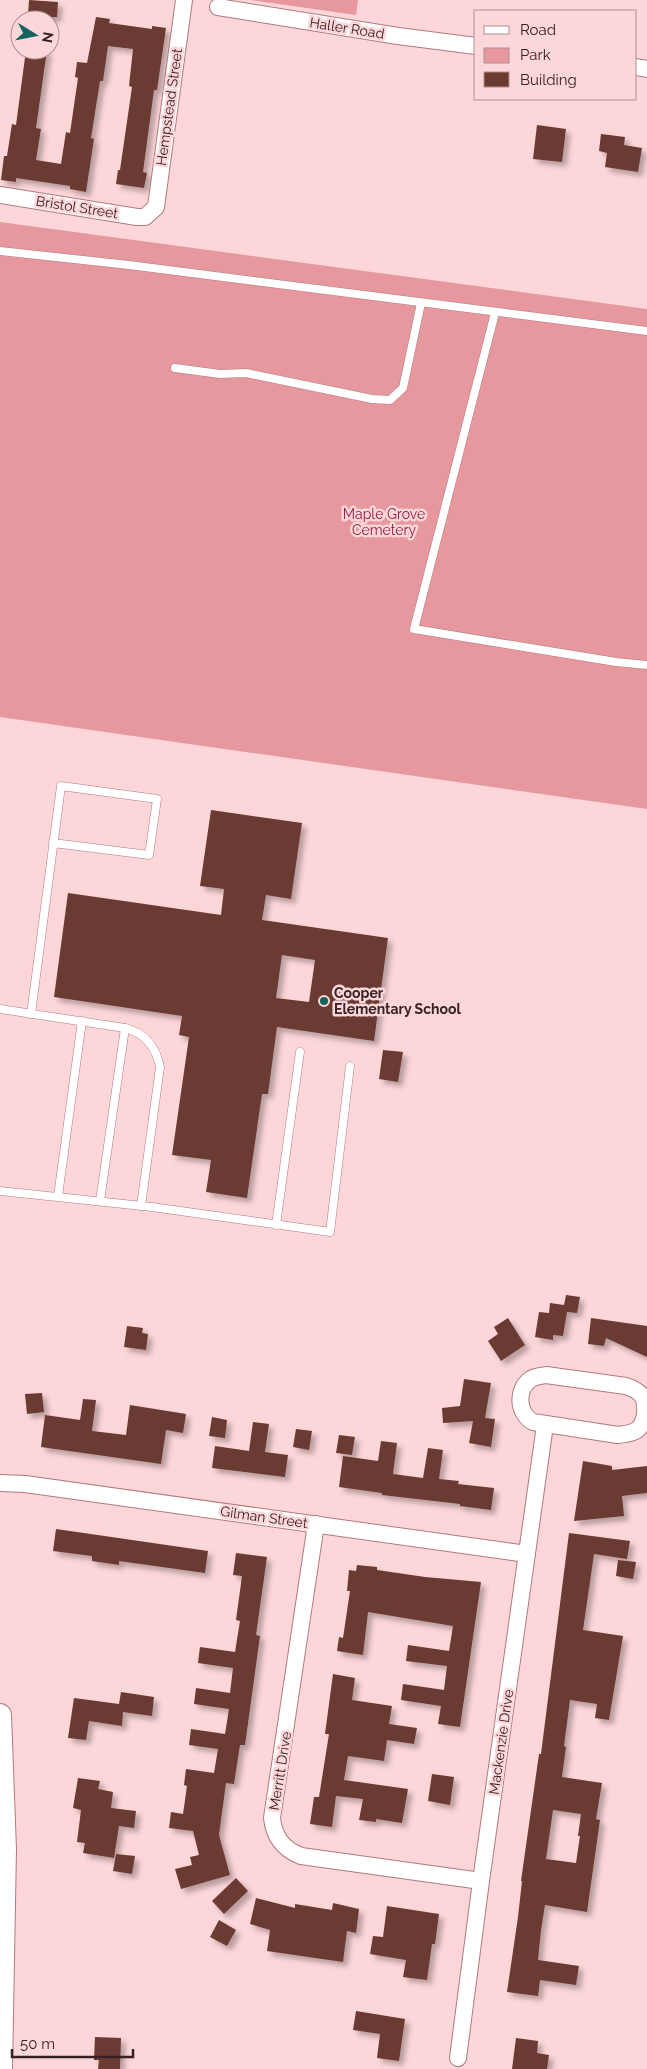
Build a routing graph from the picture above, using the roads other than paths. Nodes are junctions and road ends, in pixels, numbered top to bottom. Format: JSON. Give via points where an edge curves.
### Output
{"nodes":[{"id":1,"x":184,"y":0,"type":"edge"},
{"id":2,"x":218,"y":7,"type":"dead end"},
{"id":3,"x":474,"y":46,"type":"edge"},
{"id":4,"x":0,"y":195,"type":"edge"},
{"id":5,"x":151,"y":212,"type":"joint"},
{"id":6,"x":0,"y":251,"type":"edge"},
{"id":7,"x":421,"y":303,"type":"junction"},
{"id":8,"x":494,"y":313,"type":"junction"},
{"id":9,"x":647,"y":331,"type":"edge"},
{"id":10,"x":175,"y":368,"type":"dead end"},
{"id":11,"x":647,"y":665,"type":"edge"},
{"id":12,"x":53,"y":843,"type":"junction"},
{"id":13,"x":0,"y":1009,"type":"edge"},
{"id":14,"x":31,"y":1014,"type":"junction"},
{"id":15,"x":82,"y":1021,"type":"junction"},
{"id":16,"x":125,"y":1028,"type":"junction"},
{"id":17,"x":300,"y":1052,"type":"dead end"},
{"id":18,"x":350,"y":1066,"type":"dead end"},
{"id":19,"x":0,"y":1191,"type":"edge"},
{"id":20,"x":58,"y":1196,"type":"junction"},
{"id":21,"x":100,"y":1201,"type":"junction"},
{"id":22,"x":141,"y":1206,"type":"junction"},
{"id":23,"x":276,"y":1225,"type":"junction"},
{"id":24,"x":545,"y":1425,"type":"junction"},
{"id":25,"x":0,"y":1483,"type":"edge"},
{"id":26,"x":316,"y":1524,"type":"junction"},
{"id":27,"x":527,"y":1554,"type":"junction"},
{"id":28,"x":0,"y":1715,"type":"edge"},
{"id":29,"x":1,"y":1771,"type":"edge"},
{"id":30,"x":481,"y":1881,"type":"junction"},
{"id":31,"x":2,"y":2009,"type":"edge"},
{"id":32,"x":458,"y":2058,"type":"dead end"},
{"id":33,"x":1,"y":2069,"type":"edge"}],
"edges":[{"from":1,"to":5,"type":"street","name":"Hempstead Street","via":[[156,207]]},
{"from":2,"to":3,"type":"street","name":"Haller Road"},
{"from":4,"to":5,"type":"street","name":"Bristol Street","via":[[137,217],[145,217]]},
{"from":6,"to":7,"type":"lane"},
{"from":7,"to":8,"type":"lane"},
{"from":7,"to":10,"type":"lane","via":[[403,388],[390,400],[246,373],[220,374]]},
{"from":8,"to":9,"type":"lane"},
{"from":8,"to":11,"type":"lane","via":[[414,629]]},
{"from":12,"to":12,"type":"lane","via":[[149,855],[157,799],[61,786]]},
{"from":12,"to":14,"type":"lane"},
{"from":13,"to":14,"type":"lane"},
{"from":14,"to":15,"type":"lane"},
{"from":15,"to":16,"type":"lane"},
{"from":15,"to":20,"type":"lane"},
{"from":16,"to":21,"type":"lane"},
{"from":16,"to":22,"type":"lane","via":[[143,1035],[156,1053],[160,1067]]},
{"from":17,"to":23,"type":"lane"},
{"from":18,"to":23,"type":"lane","via":[[330,1232]]},
{"from":19,"to":20,"type":"lane"},
{"from":20,"to":21,"type":"lane"},
{"from":21,"to":22,"type":"lane"},
{"from":22,"to":23,"type":"lane"},
{"from":24,"to":24,"type":"street","via":[[528,1419],[521,1408],[522,1389],[538,1376],[626,1386],[643,1396],[646,1406],[638,1430],[628,1434]]},
{"from":24,"to":27,"type":"street","name":"Mackenzie Drive"},
{"from":25,"to":26,"type":"street","name":"Gilman Street"},
{"from":26,"to":27,"type":"street","name":"Gilman Street"},
{"from":26,"to":30,"type":"street","name":"Merritt Drive","via":[[272,1818],[276,1836],[287,1849],[301,1856]]},
{"from":27,"to":30,"type":"street","name":"Mackenzie Drive"},
{"from":28,"to":29,"type":"street"},
{"from":29,"to":31,"type":"street","via":[[4,1849]]},
{"from":30,"to":32,"type":"street","name":"Mackenzie Drive"},
{"from":31,"to":33,"type":"street"}]}
